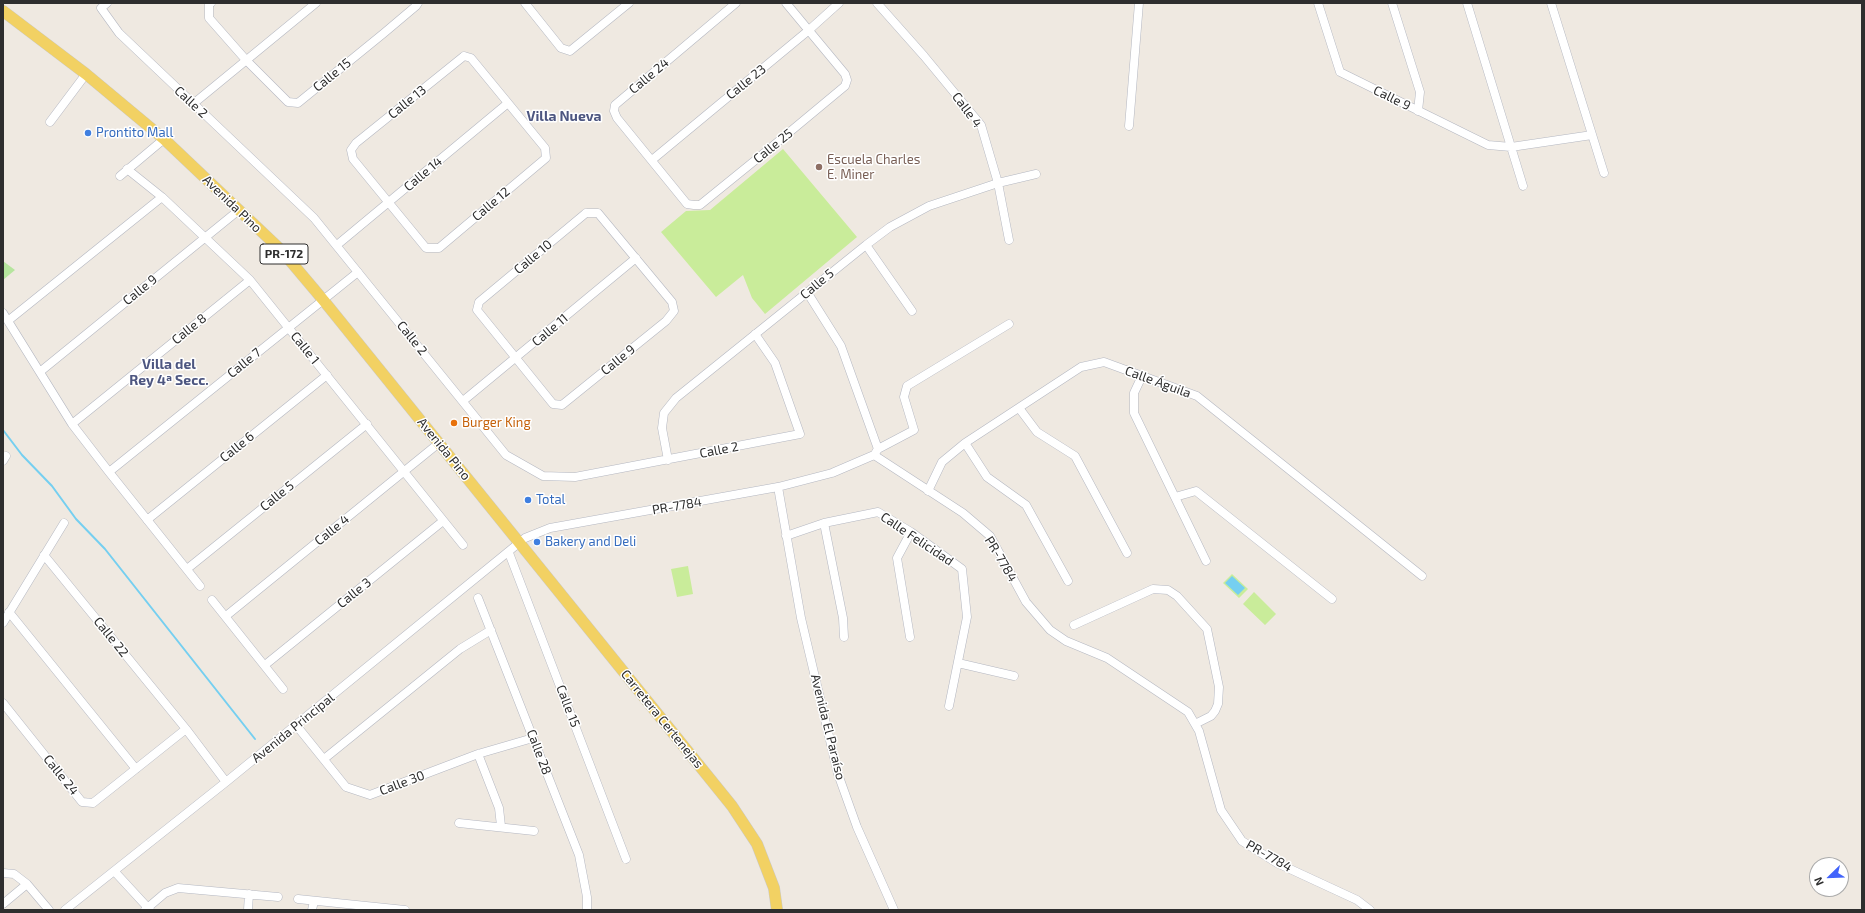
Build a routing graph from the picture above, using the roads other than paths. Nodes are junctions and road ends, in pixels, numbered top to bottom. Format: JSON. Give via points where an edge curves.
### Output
{"nodes":[{"id":1,"x":211,"y":3,"type":"edge"},
{"id":2,"x":316,"y":3,"type":"edge"},
{"id":3,"x":418,"y":3,"type":"edge"},
{"id":4,"x":525,"y":3,"type":"edge"},
{"id":5,"x":629,"y":3,"type":"edge"},
{"id":6,"x":736,"y":3,"type":"edge"},
{"id":7,"x":786,"y":3,"type":"edge"},
{"id":8,"x":839,"y":3,"type":"edge"},
{"id":9,"x":877,"y":3,"type":"edge"},
{"id":10,"x":1139,"y":3,"type":"edge"},
{"id":11,"x":1318,"y":3,"type":"edge"},
{"id":12,"x":1392,"y":3,"type":"edge"},
{"id":13,"x":1467,"y":3,"type":"edge"},
{"id":14,"x":1551,"y":3,"type":"edge"},
{"id":15,"x":104,"y":5,"type":"edge"},
{"id":16,"x":3,"y":11,"type":"edge"},
{"id":17,"x":809,"y":30,"type":"junction"},
{"id":18,"x":246,"y":60,"type":"junction"},
{"id":19,"x":86,"y":74,"type":"junction"},
{"id":20,"x":193,"y":104,"type":"junction"},
{"id":21,"x":508,"y":104,"type":"junction"},
{"id":22,"x":1418,"y":111,"type":"junction"},
{"id":23,"x":50,"y":122,"type":"dead end"},
{"id":24,"x":1130,"y":126,"type":"dead end"},
{"id":25,"x":1592,"y":135,"type":"junction"},
{"id":26,"x":164,"y":139,"type":"junction"},
{"id":27,"x":1511,"y":147,"type":"junction"},
{"id":28,"x":652,"y":160,"type":"junction"},
{"id":29,"x":127,"y":169,"type":"junction"},
{"id":30,"x":1604,"y":173,"type":"dead end"},
{"id":31,"x":1036,"y":174,"type":"dead end"},
{"id":32,"x":120,"y":176,"type":"dead end"},
{"id":33,"x":998,"y":183,"type":"junction"},
{"id":34,"x":1523,"y":186,"type":"dead end"},
{"id":35,"x":162,"y":197,"type":"junction"},
{"id":36,"x":389,"y":202,"type":"junction"},
{"id":37,"x":239,"y":210,"type":"junction"},
{"id":38,"x":204,"y":237,"type":"junction"},
{"id":39,"x":1009,"y":240,"type":"dead end"},
{"id":40,"x":337,"y":245,"type":"junction"},
{"id":41,"x":866,"y":245,"type":"junction"},
{"id":42,"x":636,"y":258,"type":"junction"},
{"id":43,"x":358,"y":272,"type":"junction"},
{"id":44,"x":250,"y":280,"type":"junction"},
{"id":45,"x":807,"y":292,"type":"junction"},
{"id":46,"x":324,"y":301,"type":"junction"},
{"id":47,"x":912,"y":311,"type":"dead end"},
{"id":48,"x":3,"y":313,"type":"edge"},
{"id":49,"x":9,"y":320,"type":"junction"},
{"id":50,"x":1009,"y":324,"type":"dead end"},
{"id":51,"x":289,"y":327,"type":"junction"},
{"id":52,"x":755,"y":334,"type":"junction"},
{"id":53,"x":515,"y":358,"type":"junction"},
{"id":54,"x":41,"y":371,"type":"junction"},
{"id":55,"x":327,"y":375,"type":"junction"},
{"id":56,"x":1142,"y":376,"type":"junction"},
{"id":57,"x":463,"y":401,"type":"junction"},
{"id":58,"x":1019,"y":408,"type":"junction"},
{"id":59,"x":72,"y":424,"type":"junction"},
{"id":60,"x":367,"y":424,"type":"junction"},
{"id":61,"x":439,"y":443,"type":"junction"},
{"id":62,"x":965,"y":443,"type":"junction"},
{"id":63,"x":876,"y":452,"type":"junction"},
{"id":64,"x":668,"y":460,"type":"junction"},
{"id":65,"x":405,"y":471,"type":"junction"},
{"id":66,"x":108,"y":472,"type":"junction"},
{"id":67,"x":778,"y":487,"type":"junction"},
{"id":68,"x":928,"y":491,"type":"junction"},
{"id":69,"x":1175,"y":497,"type":"junction"},
{"id":70,"x":147,"y":520,"type":"junction"},
{"id":71,"x":443,"y":521,"type":"junction"},
{"id":72,"x":64,"y":523,"type":"dead end"},
{"id":73,"x":824,"y":523,"type":"junction"},
{"id":74,"x":912,"y":532,"type":"junction"},
{"id":75,"x":786,"y":536,"type":"junction"},
{"id":76,"x":519,"y":542,"type":"junction"},
{"id":77,"x":463,"y":545,"type":"dead end"},
{"id":78,"x":509,"y":553,"type":"junction"},
{"id":79,"x":1127,"y":553,"type":"dead end"},
{"id":80,"x":44,"y":555,"type":"junction"},
{"id":81,"x":1206,"y":561,"type":"dead end"},
{"id":82,"x":187,"y":569,"type":"junction"},
{"id":83,"x":1422,"y":576,"type":"dead end"},
{"id":84,"x":1068,"y":581,"type":"dead end"},
{"id":85,"x":200,"y":586,"type":"dead end"},
{"id":86,"x":478,"y":598,"type":"dead end"},
{"id":87,"x":1332,"y":599,"type":"dead end"},
{"id":88,"x":212,"y":600,"type":"dead end"},
{"id":89,"x":9,"y":612,"type":"junction"},
{"id":90,"x":226,"y":616,"type":"junction"},
{"id":91,"x":3,"y":623,"type":"edge"},
{"id":92,"x":1074,"y":625,"type":"dead end"},
{"id":93,"x":491,"y":630,"type":"junction"},
{"id":94,"x":844,"y":637,"type":"dead end"},
{"id":95,"x":910,"y":637,"type":"dead end"},
{"id":96,"x":958,"y":663,"type":"junction"},
{"id":97,"x":265,"y":665,"type":"junction"},
{"id":98,"x":1014,"y":676,"type":"dead end"},
{"id":99,"x":283,"y":689,"type":"dead end"},
{"id":100,"x":3,"y":703,"type":"edge"},
{"id":101,"x":949,"y":706,"type":"dead end"},
{"id":102,"x":1195,"y":724,"type":"junction"},
{"id":103,"x":296,"y":725,"type":"junction"},
{"id":104,"x":186,"y":728,"type":"junction"},
{"id":105,"x":533,"y":738,"type":"junction"},
{"id":106,"x":478,"y":754,"type":"junction"},
{"id":107,"x":324,"y":759,"type":"junction"},
{"id":108,"x":136,"y":769,"type":"junction"},
{"id":109,"x":226,"y":782,"type":"junction"},
{"id":110,"x":459,"y":823,"type":"dead end"},
{"id":111,"x":501,"y":826,"type":"junction"},
{"id":112,"x":534,"y":830,"type":"dead end"},
{"id":113,"x":626,"y":859,"type":"dead end"},
{"id":114,"x":114,"y":872,"type":"junction"},
{"id":115,"x":3,"y":873,"type":"edge"},
{"id":116,"x":27,"y":884,"type":"junction"},
{"id":117,"x":249,"y":894,"type":"junction"},
{"id":118,"x":278,"y":897,"type":"dead end"},
{"id":119,"x":298,"y":899,"type":"dead end"},
{"id":120,"x":314,"y":901,"type":"junction"},
{"id":121,"x":3,"y":904,"type":"edge"},
{"id":122,"x":370,"y":908,"type":"edge"},
{"id":123,"x":147,"y":909,"type":"edge"},
{"id":124,"x":49,"y":910,"type":"edge"},
{"id":125,"x":66,"y":910,"type":"edge"},
{"id":126,"x":248,"y":910,"type":"edge"},
{"id":127,"x":312,"y":910,"type":"edge"},
{"id":128,"x":405,"y":910,"type":"edge"},
{"id":129,"x":587,"y":910,"type":"edge"},
{"id":130,"x":777,"y":910,"type":"edge"},
{"id":131,"x":894,"y":910,"type":"edge"},
{"id":132,"x":1370,"y":910,"type":"edge"}],
"edges":[{"from":1,"to":18,"type":"street","name":"Calle 15","via":[[209,18]]},
{"from":2,"to":18,"type":"street"},
{"from":3,"to":18,"type":"street","name":"Calle 15","via":[[298,103],[288,102]]},
{"from":4,"to":5,"type":"street","via":[[561,48],[570,51]]},
{"from":6,"to":28,"type":"street","name":"Calle 24","via":[[615,105],[617,118]]},
{"from":7,"to":17,"type":"street"},
{"from":8,"to":17,"type":"street","name":"Calle 23"},
{"from":9,"to":33,"type":"street","name":"Calle 4","via":[[981,125]]},
{"from":10,"to":24,"type":"street"},
{"from":11,"to":22,"type":"street","name":"Calle 9","via":[[1340,72]]},
{"from":12,"to":22,"type":"street","via":[[1420,92]]},
{"from":13,"to":27,"type":"street"},
{"from":14,"to":25,"type":"street"},
{"from":15,"to":20,"type":"street","name":"Calle 2","via":[[119,33]]},
{"from":16,"to":19,"type":"main road","name":"Avenida Pino","number":"PR-172"},
{"from":17,"to":28,"type":"street","name":"Calle 23"},
{"from":17,"to":28,"type":"street","name":"Calle 25","via":[[845,74],[847,80],[845,86],[791,131],[700,205],[687,204]]},
{"from":18,"to":20,"type":"street"},
{"from":19,"to":23,"type":"street"},
{"from":19,"to":26,"type":"main road","name":"Avenida Pino","number":"PR-172"},
{"from":20,"to":40,"type":"street","name":"Calle 2","via":[[314,218]]},
{"from":21,"to":36,"type":"street","name":"Calle 14"},
{"from":21,"to":36,"type":"street","name":"Calle 13","via":[[471,58],[464,56],[356,143],[351,150],[353,159]]},
{"from":21,"to":36,"type":"street","name":"Calle 12","via":[[545,148],[546,158],[439,248],[426,248]]},
{"from":22,"to":27,"type":"street","name":"Calle 9","via":[[1488,145]]},
{"from":25,"to":27,"type":"street","name":"Calle 9"},
{"from":25,"to":30,"type":"street"},
{"from":26,"to":29,"type":"street"},
{"from":26,"to":37,"type":"main road","name":"Avenida Pino","number":"PR-172"},
{"from":27,"to":34,"type":"street"},
{"from":29,"to":32,"type":"street"},
{"from":29,"to":35,"type":"street","name":"Calle 1"},
{"from":31,"to":33,"type":"street","name":"Calle 5"},
{"from":33,"to":39,"type":"street","name":"Calle 4"},
{"from":33,"to":41,"type":"street","name":"Calle 5","via":[[929,206],[890,226]]},
{"from":35,"to":38,"type":"street","name":"Calle 1"},
{"from":35,"to":49,"type":"street"},
{"from":36,"to":40,"type":"street","name":"Calle 14"},
{"from":37,"to":38,"type":"street","name":"Calle 9"},
{"from":37,"to":46,"type":"main road","name":"Avenida Pino","number":"PR-172","via":[[281,250]]},
{"from":38,"to":44,"type":"street","name":"Calle 1"},
{"from":38,"to":54,"type":"street","name":"Calle 9"},
{"from":40,"to":43,"type":"street","name":"Calle 2"},
{"from":41,"to":45,"type":"street","name":"Calle 5"},
{"from":41,"to":47,"type":"street"},
{"from":42,"to":53,"type":"street","name":"Calle 11"},
{"from":42,"to":53,"type":"street","name":"Calle 10","via":[[598,213],[586,213],[479,302],[477,310]]},
{"from":42,"to":53,"type":"street","name":"Calle 9","via":[[672,302],[674,311],[666,321],[562,405],[553,404]]},
{"from":43,"to":46,"type":"street","name":"Calle 7"},
{"from":43,"to":57,"type":"street","name":"Calle 2"},
{"from":44,"to":51,"type":"street","name":"Calle 1"},
{"from":44,"to":59,"type":"street","name":"Calle 8"},
{"from":45,"to":52,"type":"street","name":"Calle 5"},
{"from":45,"to":63,"type":"street","via":[[841,346]]},
{"from":46,"to":51,"type":"street","name":"Calle 7"},
{"from":46,"to":61,"type":"main road","name":"Avenida Pino","number":"PR-172"},
{"from":48,"to":49,"type":"street"},
{"from":49,"to":54,"type":"street"},
{"from":50,"to":63,"type":"street","via":[[907,386],[904,397],[914,430]]},
{"from":51,"to":55,"type":"street","name":"Calle 1"},
{"from":51,"to":66,"type":"street","name":"Calle 7"},
{"from":52,"to":64,"type":"street","name":"Calle 5","via":[[676,398],[664,413],[662,428]]},
{"from":52,"to":64,"type":"street","name":"Calle 2","via":[[775,364],[800,434]]},
{"from":53,"to":57,"type":"street","name":"Calle 11"},
{"from":54,"to":59,"type":"street"},
{"from":55,"to":60,"type":"street","name":"Calle 1"},
{"from":55,"to":70,"type":"street","name":"Calle 6"},
{"from":56,"to":58,"type":"street","name":"Calle Águila","via":[[1104,362],[1081,366]]},
{"from":56,"to":69,"type":"street","via":[[1134,393],[1134,413]]},
{"from":56,"to":83,"type":"street","name":"Calle Águila","via":[[1197,396]]},
{"from":57,"to":64,"type":"street","name":"Calle 2","via":[[506,455],[542,476],[575,478]]},
{"from":58,"to":62,"type":"street","name":"Calle Águila"},
{"from":58,"to":79,"type":"street","via":[[1036,432],[1075,456]]},
{"from":59,"to":66,"type":"street"},
{"from":60,"to":65,"type":"street","name":"Calle 1"},
{"from":60,"to":82,"type":"street","name":"Calle 5"},
{"from":61,"to":65,"type":"street","name":"Calle 4"},
{"from":61,"to":76,"type":"main road","name":"Avenida Pino","number":"PR-172"},
{"from":62,"to":68,"type":"street","name":"Calle Águila","via":[[942,462]]},
{"from":62,"to":84,"type":"street","via":[[987,477],[1026,505]]},
{"from":63,"to":67,"type":"street","name":"PR-7784","number":"PR-7784","via":[[832,473]]},
{"from":63,"to":68,"type":"street","name":"PR-7784","number":"PR-7784"},
{"from":65,"to":71,"type":"street","name":"Calle 1"},
{"from":65,"to":90,"type":"street","name":"Calle 4"},
{"from":66,"to":70,"type":"street"},
{"from":67,"to":75,"type":"street"},
{"from":67,"to":76,"type":"street","name":"PR-7784","number":"PR-7784","via":[[550,528]]},
{"from":68,"to":102,"type":"street","name":"PR-7784","number":"PR-7784","via":[[963,513],[990,536],[1026,602],[1050,630],[1066,641],[1107,658],[1188,712]]},
{"from":69,"to":81,"type":"street"},
{"from":69,"to":87,"type":"street","via":[[1196,491]]},
{"from":70,"to":82,"type":"street"},
{"from":71,"to":77,"type":"street","name":"Calle 1"},
{"from":71,"to":97,"type":"street","name":"Calle 3"},
{"from":72,"to":80,"type":"street"},
{"from":73,"to":74,"type":"street","name":"Calle Felicidad","via":[[878,512]]},
{"from":73,"to":75,"type":"street","name":"Calle Felicidad"},
{"from":73,"to":94,"type":"street","via":[[843,618]]},
{"from":74,"to":95,"type":"street","via":[[897,558]]},
{"from":74,"to":96,"type":"street","name":"Calle Felicidad","via":[[962,569],[967,617]]},
{"from":75,"to":131,"type":"street","name":"Avenida El Paraíso","via":[[801,618],[838,774],[857,827]]},
{"from":76,"to":78,"type":"street","name":"Avenida Principal","number":"PR-7784"},
{"from":76,"to":130,"type":"main road","name":"Carretera Certenejas","number":"PR-172","via":[[732,806],[757,844],[774,888]]},
{"from":78,"to":103,"type":"street","name":"Avenida Principal","number":"PR-7784"},
{"from":78,"to":113,"type":"street","name":"Calle 15"},
{"from":80,"to":89,"type":"street"},
{"from":80,"to":104,"type":"street","name":"Calle 22"},
{"from":82,"to":85,"type":"street"},
{"from":86,"to":93,"type":"street","name":"Calle 28"},
{"from":88,"to":90,"type":"street"},
{"from":89,"to":91,"type":"street"},
{"from":89,"to":108,"type":"street"},
{"from":90,"to":97,"type":"street"},
{"from":92,"to":102,"type":"street","via":[[1153,589],[1168,590],[1177,596],[1207,629],[1219,687],[1218,704],[1211,716]]},
{"from":93,"to":105,"type":"street","name":"Calle 28"},
{"from":93,"to":107,"type":"street","via":[[460,649]]},
{"from":96,"to":98,"type":"street"},
{"from":96,"to":101,"type":"street","name":"Calle Felicidad"},
{"from":97,"to":99,"type":"street"},
{"from":100,"to":108,"type":"street","name":"Calle 24","via":[[82,802],[93,803]]},
{"from":102,"to":132,"type":"street","name":"PR-7784","number":"PR-7784","via":[[1220,810],[1242,841],[1277,863],[1357,900]]},
{"from":103,"to":107,"type":"street","name":"Calle 30"},
{"from":103,"to":109,"type":"street","name":"Avenida Principal","number":"PR-7784"},
{"from":104,"to":108,"type":"street","name":"Calle 24"},
{"from":104,"to":109,"type":"street","name":"Calle 22"},
{"from":105,"to":106,"type":"street","name":"Calle 30"},
{"from":105,"to":129,"type":"street","name":"Calle 28","via":[[580,855]]},
{"from":106,"to":107,"type":"street","name":"Calle 30","via":[[370,795],[346,787]]},
{"from":106,"to":111,"type":"street","via":[[499,808]]},
{"from":109,"to":114,"type":"street","name":"Avenida Principal","number":"PR-7784"},
{"from":110,"to":111,"type":"street"},
{"from":111,"to":112,"type":"street"},
{"from":114,"to":123,"type":"street"},
{"from":114,"to":125,"type":"street","name":"Avenida Principal","number":"PR-7784"},
{"from":115,"to":116,"type":"street","via":[[14,874]]},
{"from":116,"to":121,"type":"street"},
{"from":116,"to":124,"type":"street"},
{"from":117,"to":118,"type":"street"},
{"from":117,"to":123,"type":"street","via":[[178,888],[165,893]]},
{"from":117,"to":126,"type":"street"},
{"from":119,"to":120,"type":"street"},
{"from":120,"to":122,"type":"street"},
{"from":120,"to":127,"type":"street"},
{"from":122,"to":128,"type":"street"}]}
